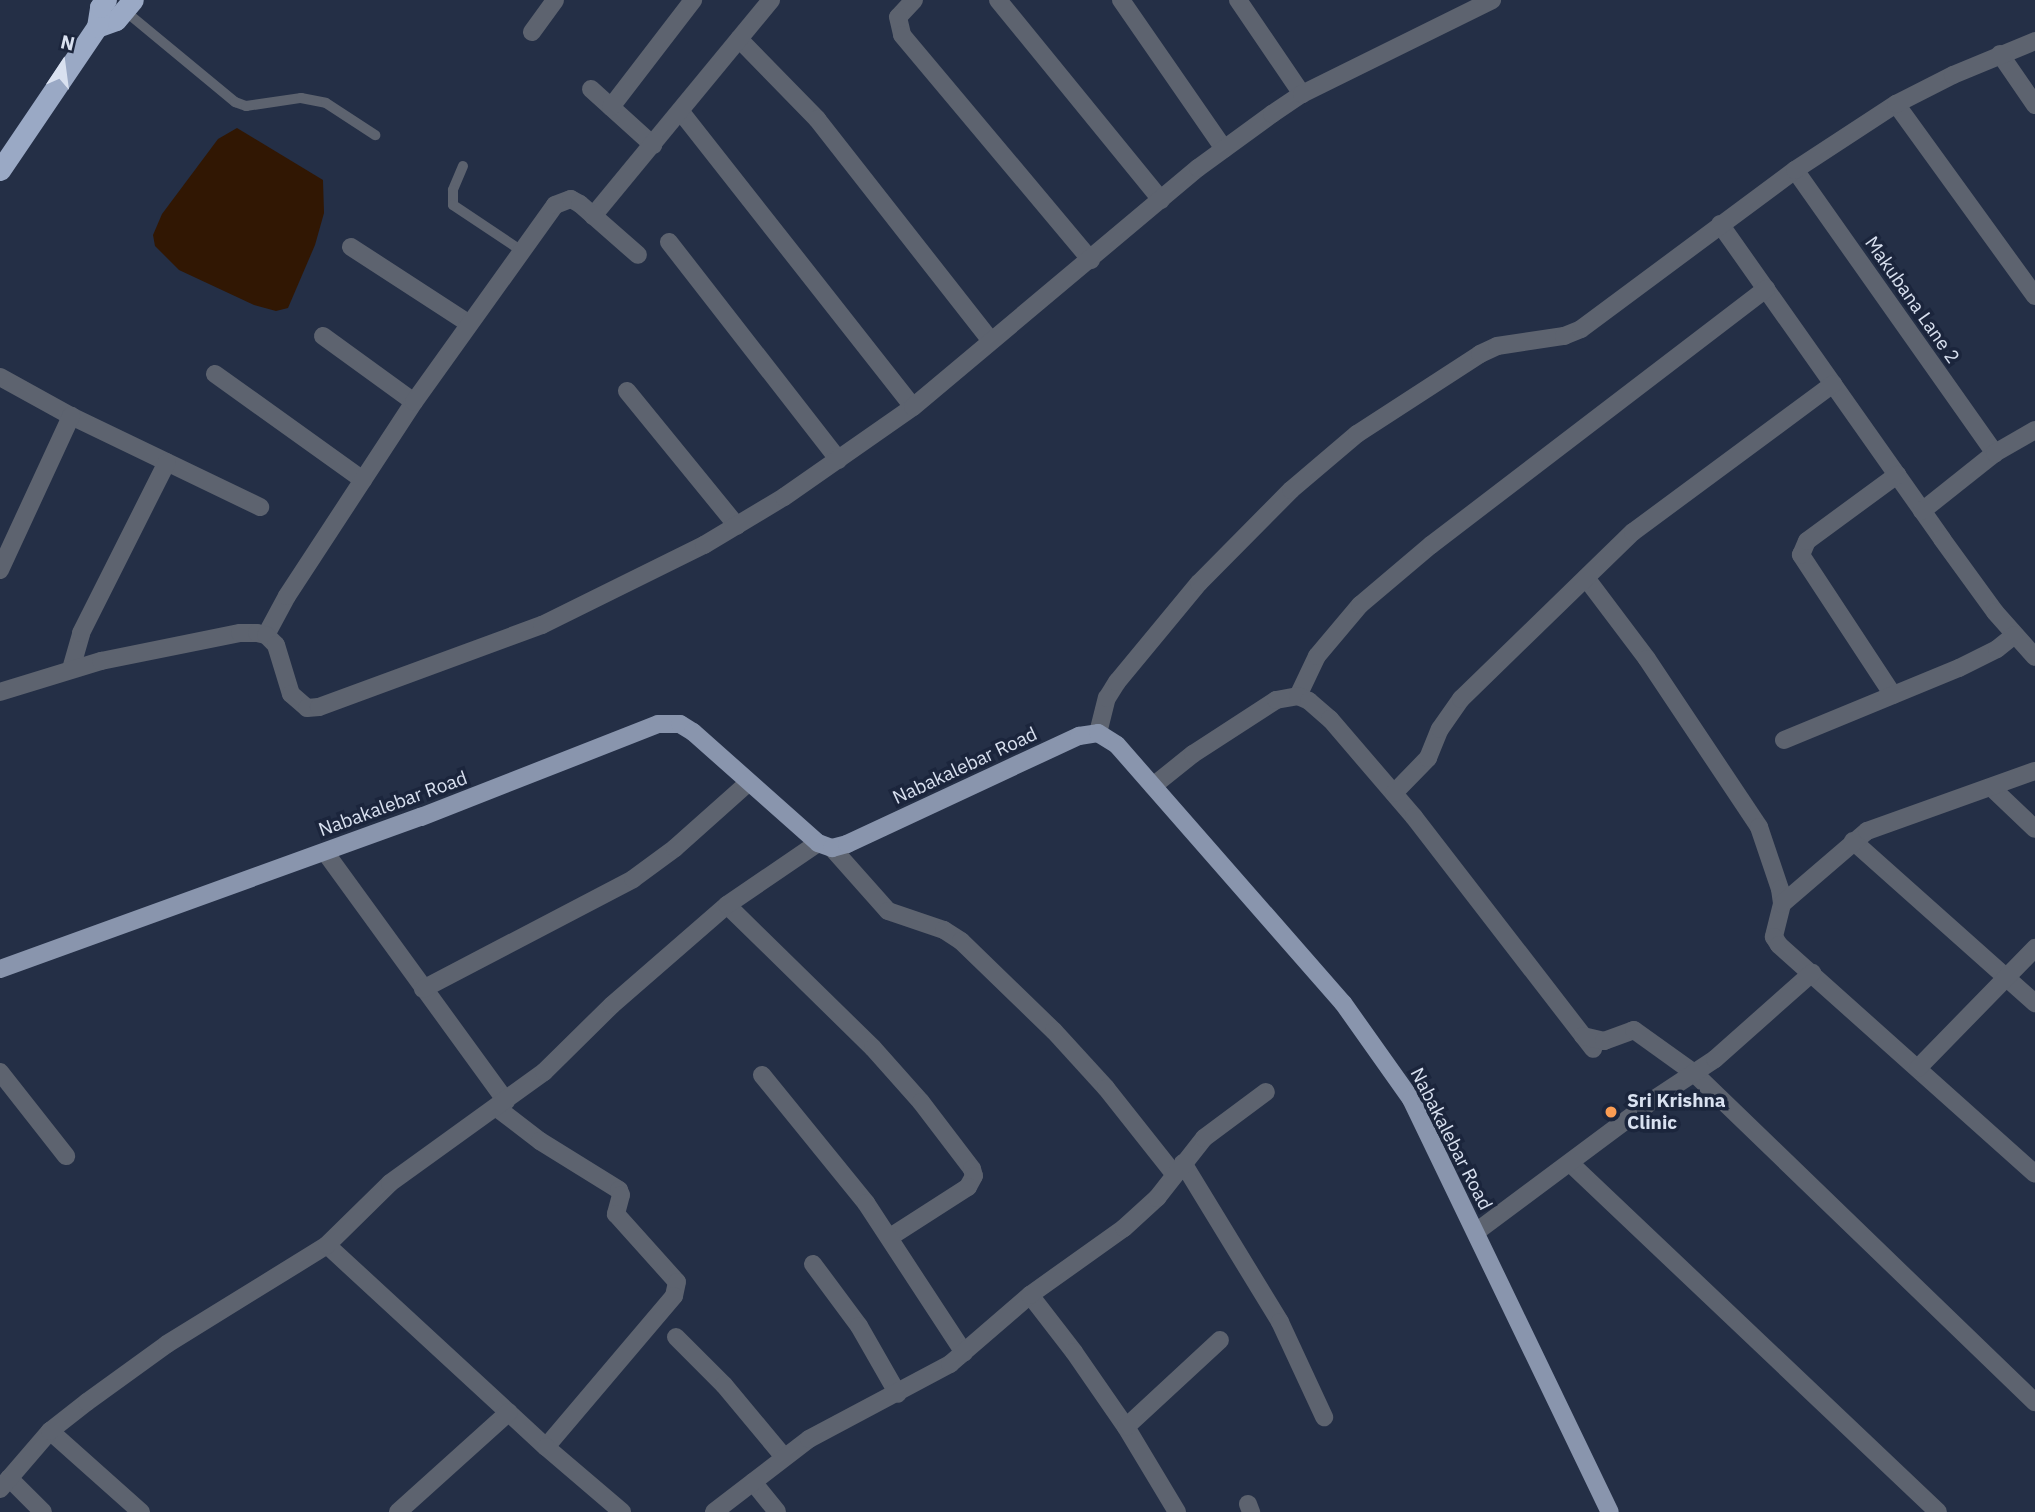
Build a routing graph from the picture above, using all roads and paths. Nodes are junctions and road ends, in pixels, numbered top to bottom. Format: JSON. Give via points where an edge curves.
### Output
{"nodes":[{"id":1,"x":555,"y":0,"type":"edge"},
{"id":2,"x":693,"y":0,"type":"edge"},
{"id":3,"x":771,"y":0,"type":"edge"},
{"id":4,"x":914,"y":0,"type":"edge"},
{"id":5,"x":998,"y":0,"type":"edge"},
{"id":6,"x":1121,"y":0,"type":"edge"},
{"id":7,"x":1238,"y":0,"type":"edge"},
{"id":8,"x":1492,"y":0,"type":"edge"},
{"id":9,"x":121,"y":4,"type":"edge"},
{"id":10,"x":532,"y":32,"type":"dead end"},
{"id":11,"x":739,"y":39,"type":"junction"},
{"id":12,"x":2035,"y":41,"type":"edge"},
{"id":13,"x":2000,"y":54,"type":"junction"},
{"id":14,"x":591,"y":89,"type":"dead end"},
{"id":15,"x":1302,"y":94,"type":"junction"},
{"id":16,"x":1896,"y":104,"type":"junction"},
{"id":17,"x":2035,"y":105,"type":"edge"},
{"id":18,"x":611,"y":107,"type":"junction"},
{"id":19,"x":681,"y":112,"type":"junction"},
{"id":20,"x":375,"y":135,"type":"dead end"},
{"id":21,"x":653,"y":145,"type":"junction"},
{"id":22,"x":1224,"y":149,"type":"junction"},
{"id":23,"x":463,"y":166,"type":"dead end"},
{"id":24,"x":0,"y":170,"type":"edge"},
{"id":25,"x":1795,"y":170,"type":"junction"},
{"id":26,"x":1161,"y":200,"type":"junction"},
{"id":27,"x":593,"y":215,"type":"junction"},
{"id":28,"x":1720,"y":223,"type":"junction"},
{"id":29,"x":668,"y":242,"type":"dead end"},
{"id":30,"x":351,"y":247,"type":"dead end"},
{"id":31,"x":522,"y":251,"type":"junction"},
{"id":32,"x":638,"y":255,"type":"dead end"},
{"id":33,"x":1091,"y":260,"type":"junction"},
{"id":34,"x":1766,"y":289,"type":"junction"},
{"id":35,"x":2035,"y":296,"type":"edge"},
{"id":36,"x":468,"y":323,"type":"junction"},
{"id":37,"x":323,"y":336,"type":"dead end"},
{"id":38,"x":990,"y":340,"type":"junction"},
{"id":39,"x":215,"y":374,"type":"dead end"},
{"id":40,"x":0,"y":377,"type":"edge"},
{"id":41,"x":1833,"y":384,"type":"junction"},
{"id":42,"x":627,"y":391,"type":"dead end"},
{"id":43,"x":414,"y":402,"type":"junction"},
{"id":44,"x":913,"y":407,"type":"junction"},
{"id":45,"x":71,"y":416,"type":"junction"},
{"id":46,"x":2035,"y":430,"type":"edge"},
{"id":47,"x":1995,"y":453,"type":"junction"},
{"id":48,"x":839,"y":460,"type":"junction"},
{"id":49,"x":167,"y":463,"type":"junction"},
{"id":50,"x":1897,"y":475,"type":"junction"},
{"id":51,"x":363,"y":480,"type":"junction"},
{"id":52,"x":260,"y":507,"type":"dead end"},
{"id":53,"x":1922,"y":511,"type":"junction"},
{"id":54,"x":737,"y":526,"type":"junction"},
{"id":55,"x":0,"y":570,"type":"edge"},
{"id":56,"x":1586,"y":579,"type":"junction"},
{"id":57,"x":266,"y":635,"type":"junction"},
{"id":58,"x":2014,"y":635,"type":"junction"},
{"id":59,"x":2035,"y":657,"type":"edge"},
{"id":60,"x":71,"y":669,"type":"junction"},
{"id":61,"x":0,"y":692,"type":"edge"},
{"id":62,"x":1893,"y":695,"type":"junction"},
{"id":63,"x":1298,"y":696,"type":"junction"},
{"id":64,"x":1098,"y":733,"type":"junction"},
{"id":65,"x":1784,"y":740,"type":"dead end"},
{"id":66,"x":2035,"y":771,"type":"edge"},
{"id":67,"x":749,"y":782,"type":"junction"},
{"id":68,"x":1153,"y":786,"type":"junction"},
{"id":69,"x":1992,"y":788,"type":"junction"},
{"id":70,"x":1394,"y":793,"type":"junction"},
{"id":71,"x":2035,"y":829,"type":"edge"},
{"id":72,"x":1853,"y":841,"type":"junction"},
{"id":73,"x":825,"y":846,"type":"junction"},
{"id":74,"x":325,"y":852,"type":"junction"},
{"id":75,"x":1782,"y":904,"type":"junction"},
{"id":76,"x":727,"y":905,"type":"junction"},
{"id":77,"x":2035,"y":948,"type":"edge"},
{"id":78,"x":0,"y":969,"type":"edge"},
{"id":79,"x":1812,"y":973,"type":"junction"},
{"id":80,"x":2006,"y":976,"type":"junction"},
{"id":81,"x":423,"y":989,"type":"junction"},
{"id":82,"x":2035,"y":1003,"type":"edge"},
{"id":83,"x":1918,"y":1068,"type":"junction"},
{"id":84,"x":0,"y":1072,"type":"edge"},
{"id":85,"x":1694,"y":1073,"type":"junction"},
{"id":86,"x":762,"y":1075,"type":"dead end"},
{"id":87,"x":1266,"y":1092,"type":"dead end"},
{"id":88,"x":501,"y":1105,"type":"junction"},
{"id":89,"x":66,"y":1156,"type":"dead end"},
{"id":90,"x":1570,"y":1163,"type":"junction"},
{"id":91,"x":1179,"y":1169,"type":"junction"},
{"id":92,"x":2035,"y":1174,"type":"edge"},
{"id":93,"x":1476,"y":1232,"type":"junction"},
{"id":94,"x":890,"y":1237,"type":"junction"},
{"id":95,"x":327,"y":1245,"type":"junction"},
{"id":96,"x":813,"y":1264,"type":"dead end"},
{"id":97,"x":1030,"y":1295,"type":"junction"},
{"id":98,"x":676,"y":1337,"type":"dead end"},
{"id":99,"x":1220,"y":1340,"type":"dead end"},
{"id":100,"x":964,"y":1353,"type":"junction"},
{"id":101,"x":898,"y":1394,"type":"junction"},
{"id":102,"x":2035,"y":1402,"type":"edge"},
{"id":103,"x":509,"y":1412,"type":"junction"},
{"id":104,"x":1324,"y":1417,"type":"dead end"},
{"id":105,"x":1126,"y":1427,"type":"junction"},
{"id":106,"x":50,"y":1432,"type":"junction"},
{"id":107,"x":546,"y":1447,"type":"junction"},
{"id":108,"x":784,"y":1457,"type":"junction"},
{"id":109,"x":753,"y":1482,"type":"junction"},
{"id":110,"x":5,"y":1484,"type":"edge"},
{"id":111,"x":43,"y":1512,"type":"edge"},
{"id":112,"x":141,"y":1512,"type":"edge"},
{"id":113,"x":398,"y":1512,"type":"edge"},
{"id":114,"x":622,"y":1512,"type":"edge"},
{"id":115,"x":714,"y":1512,"type":"edge"},
{"id":116,"x":777,"y":1512,"type":"edge"},
{"id":117,"x":1177,"y":1512,"type":"edge"},
{"id":118,"x":1610,"y":1512,"type":"edge"},
{"id":119,"x":1938,"y":1512,"type":"edge"}],
"edges":[{"from":1,"to":10,"type":"street"},
{"from":2,"to":18,"type":"street"},
{"from":3,"to":11,"type":"street"},
{"from":4,"to":33,"type":"street","via":[[898,17],[902,35]]},
{"from":5,"to":26,"type":"street"},
{"from":6,"to":22,"type":"street"},
{"from":7,"to":15,"type":"street"},
{"from":8,"to":15,"type":"street"},
{"from":9,"to":20,"type":"lane","via":[[235,102],[246,106],[301,98],[326,103]]},
{"from":9,"to":24,"type":"highway","via":[[116,20],[97,27]]},
{"from":11,"to":19,"type":"street"},
{"from":11,"to":38,"type":"street","via":[[825,129]]},
{"from":12,"to":13,"type":"street"},
{"from":13,"to":16,"type":"street"},
{"from":13,"to":17,"type":"street"},
{"from":14,"to":18,"type":"street"},
{"from":15,"to":22,"type":"street"},
{"from":16,"to":25,"type":"street"},
{"from":16,"to":35,"type":"street"},
{"from":18,"to":21,"type":"street"},
{"from":19,"to":21,"type":"street"},
{"from":19,"to":44,"type":"street"},
{"from":21,"to":27,"type":"street"},
{"from":22,"to":26,"type":"street"},
{"from":23,"to":31,"type":"lane","via":[[453,205]]},
{"from":25,"to":28,"type":"street"},
{"from":25,"to":47,"type":"street","name":"Makubana Lane 2"},
{"from":26,"to":33,"type":"street"},
{"from":27,"to":31,"type":"street","via":[[572,199],[563,200]]},
{"from":27,"to":32,"type":"street"},
{"from":28,"to":34,"type":"street"},
{"from":28,"to":64,"type":"street","via":[[1581,329],[1497,346],[1357,434],[1291,490],[1199,583],[1117,682],[1107,698]]},
{"from":29,"to":48,"type":"street"},
{"from":30,"to":36,"type":"street"},
{"from":31,"to":36,"type":"street"},
{"from":33,"to":38,"type":"street"},
{"from":34,"to":41,"type":"street"},
{"from":34,"to":63,"type":"street","via":[[1441,537],[1360,605],[1317,656]]},
{"from":36,"to":43,"type":"street"},
{"from":37,"to":43,"type":"street"},
{"from":38,"to":44,"type":"street"},
{"from":39,"to":51,"type":"street"},
{"from":40,"to":45,"type":"street"},
{"from":41,"to":50,"type":"street"},
{"from":41,"to":56,"type":"street","via":[[1686,490]]},
{"from":42,"to":54,"type":"street"},
{"from":43,"to":51,"type":"street"},
{"from":44,"to":48,"type":"street"},
{"from":45,"to":49,"type":"street"},
{"from":45,"to":55,"type":"street"},
{"from":46,"to":47,"type":"street"},
{"from":47,"to":53,"type":"street"},
{"from":48,"to":54,"type":"street"},
{"from":49,"to":52,"type":"street"},
{"from":49,"to":60,"type":"street","via":[[81,633]]},
{"from":50,"to":53,"type":"street"},
{"from":50,"to":62,"type":"street","via":[[1807,541],[1801,555]]},
{"from":51,"to":57,"type":"street"},
{"from":53,"to":58,"type":"street"},
{"from":54,"to":57,"type":"street","via":[[542,625],[319,707],[307,708],[290,694],[276,645]]},
{"from":56,"to":70,"type":"street","via":[[1461,699],[1440,729],[1428,758]]},
{"from":56,"to":75,"type":"street","via":[[1647,659],[1746,806],[1767,849]]},
{"from":57,"to":60,"type":"street","via":[[240,633]]},
{"from":58,"to":59,"type":"street"},
{"from":58,"to":62,"type":"street","via":[[1959,668]]},
{"from":60,"to":61,"type":"street"},
{"from":62,"to":65,"type":"street"},
{"from":63,"to":68,"type":"street","via":[[1276,700]]},
{"from":63,"to":70,"type":"street","via":[[1330,719]]},
{"from":64,"to":68,"type":"main road","name":"Nabakalebar Road","via":[[1117,745]]},
{"from":64,"to":73,"type":"main road","name":"Nabakalebar Road","via":[[1079,736],[847,844]]},
{"from":66,"to":69,"type":"street"},
{"from":67,"to":73,"type":"main road","name":"Nabakalebar Road"},
{"from":67,"to":74,"type":"main road","name":"Nabakalebar Road","via":[[693,732],[669,722]]},
{"from":67,"to":81,"type":"street","via":[[633,879]]},
{"from":68,"to":93,"type":"main road","name":"Nabakalebar Road","via":[[1343,1003],[1382,1055],[1411,1099]]},
{"from":69,"to":71,"type":"street"},
{"from":69,"to":72,"type":"street","via":[[1884,824]]},
{"from":70,"to":85,"type":"street","via":[[1588,1042],[1634,1030]]},
{"from":72,"to":75,"type":"street"},
{"from":72,"to":80,"type":"street"},
{"from":73,"to":76,"type":"street"},
{"from":73,"to":91,"type":"street","via":[[888,911],[944,930],[961,941],[1054,1031]]},
{"from":74,"to":78,"type":"main road","name":"Nabakalebar Road"},
{"from":74,"to":81,"type":"street"},
{"from":75,"to":79,"type":"street","via":[[1774,937]]},
{"from":76,"to":88,"type":"street","via":[[611,1005],[544,1072]]},
{"from":76,"to":94,"type":"street","via":[[873,1048],[972,1169],[968,1187]]},
{"from":77,"to":80,"type":"street"},
{"from":79,"to":83,"type":"street"},
{"from":79,"to":85,"type":"street","via":[[1740,1039]]},
{"from":80,"to":82,"type":"street"},
{"from":80,"to":83,"type":"street"},
{"from":81,"to":88,"type":"street"},
{"from":83,"to":92,"type":"street"},
{"from":84,"to":89,"type":"street"},
{"from":85,"to":90,"type":"street"},
{"from":85,"to":102,"type":"street"},
{"from":86,"to":94,"type":"street"},
{"from":87,"to":91,"type":"street","via":[[1218,1125]]},
{"from":88,"to":95,"type":"street","via":[[390,1183]]},
{"from":88,"to":107,"type":"street","via":[[540,1141],[620,1190],[617,1214],[677,1282],[674,1296]]},
{"from":90,"to":93,"type":"street"},
{"from":90,"to":119,"type":"street"},
{"from":91,"to":97,"type":"street","via":[[1124,1228]]},
{"from":91,"to":104,"type":"street","via":[[1280,1322]]},
{"from":93,"to":118,"type":"main road","name":"Nabakalebar Road"},
{"from":94,"to":100,"type":"street"},
{"from":95,"to":103,"type":"street"},
{"from":95,"to":106,"type":"street","via":[[167,1344]]},
{"from":96,"to":101,"type":"street","via":[[859,1326]]},
{"from":97,"to":100,"type":"street"},
{"from":97,"to":105,"type":"street"},
{"from":98,"to":108,"type":"street","via":[[724,1385]]},
{"from":99,"to":105,"type":"street"},
{"from":100,"to":101,"type":"street"},
{"from":101,"to":108,"type":"street","via":[[838,1422]]},
{"from":103,"to":107,"type":"street"},
{"from":103,"to":113,"type":"street"},
{"from":105,"to":117,"type":"street"},
{"from":106,"to":110,"type":"street"},
{"from":106,"to":112,"type":"street"},
{"from":107,"to":114,"type":"street"},
{"from":108,"to":109,"type":"street"},
{"from":109,"to":115,"type":"street"},
{"from":109,"to":116,"type":"street"},
{"from":110,"to":111,"type":"street"}]}
